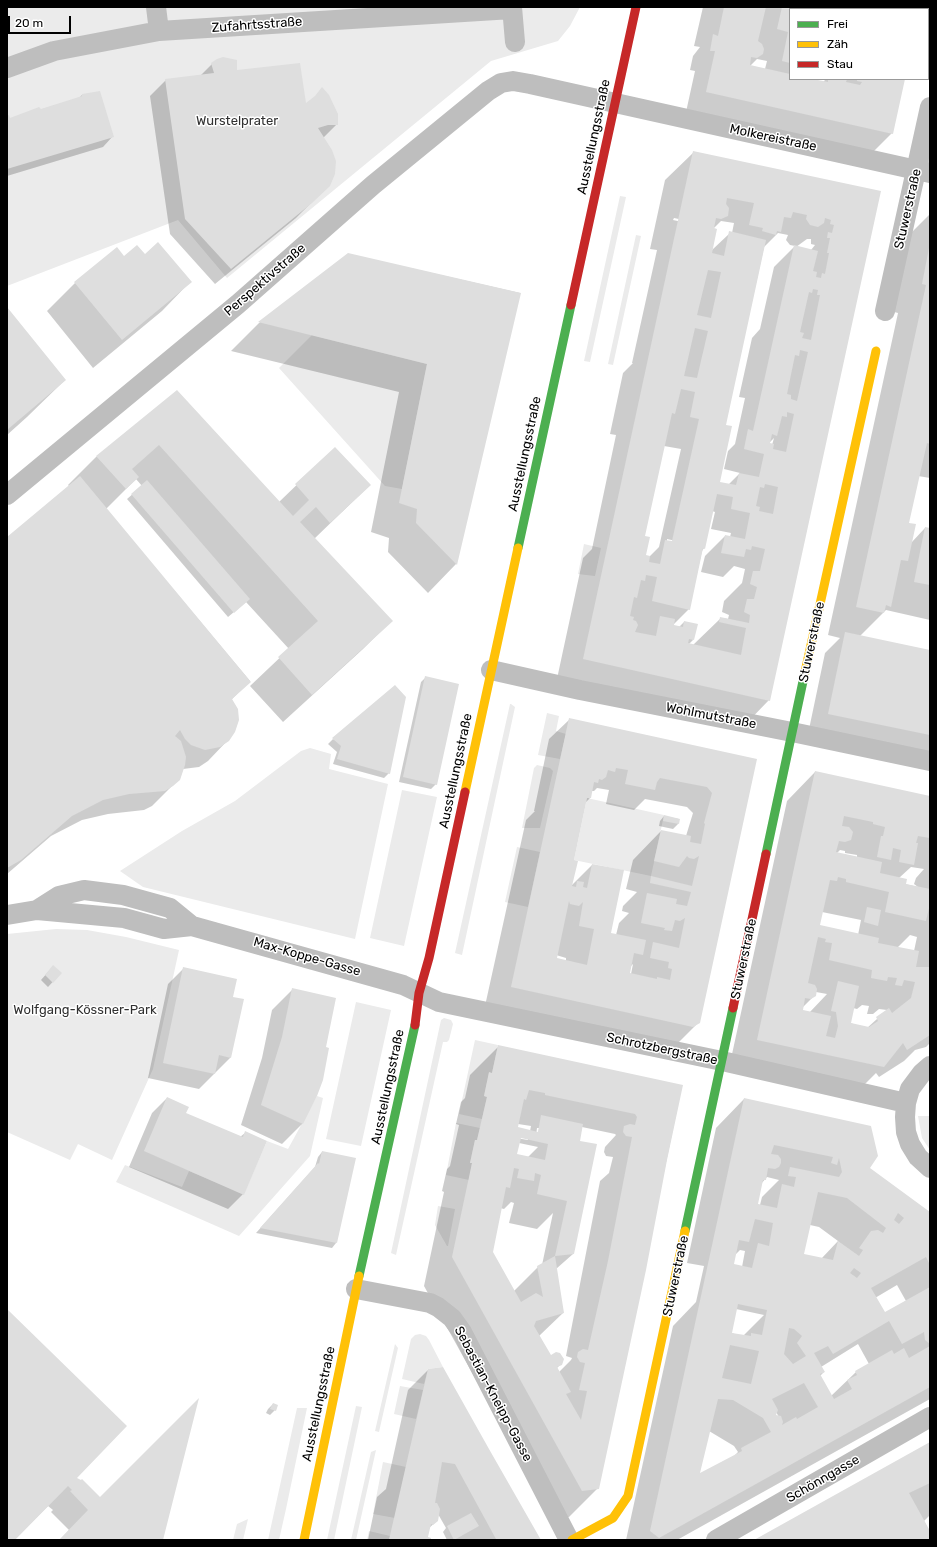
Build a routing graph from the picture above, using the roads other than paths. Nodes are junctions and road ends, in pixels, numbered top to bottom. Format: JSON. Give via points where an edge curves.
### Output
{"nodes":[{"id":1,"x":156,"y":7,"type":"edge"},
{"id":2,"x":636,"y":7,"type":"edge"},
{"id":3,"x":512,"y":8,"type":"edge"},
{"id":4,"x":159,"y":31,"type":"junction"},
{"id":5,"x":515,"y":42,"type":"dead end"},
{"id":6,"x":7,"y":68,"type":"edge"},
{"id":7,"x":615,"y":103,"type":"junction"},
{"id":8,"x":930,"y":107,"type":"edge"},
{"id":9,"x":923,"y":171,"type":"edge"},
{"id":10,"x":885,"y":311,"type":"dead end"},
{"id":11,"x":876,"y":351,"type":"dead end"},
{"id":12,"x":7,"y":495,"type":"edge"},
{"id":13,"x":491,"y":670,"type":"junction"},
{"id":14,"x":792,"y":732,"type":"junction"},
{"id":15,"x":930,"y":762,"type":"edge"},
{"id":16,"x":37,"y":910,"type":"junction"},
{"id":17,"x":7,"y":915,"type":"edge"},
{"id":18,"x":192,"y":926,"type":"junction"},
{"id":19,"x":419,"y":993,"type":"junction"},
{"id":20,"x":722,"y":1061,"type":"junction"},
{"id":21,"x":930,"y":1066,"type":"edge"},
{"id":22,"x":906,"y":1103,"type":"junction"},
{"id":23,"x":930,"y":1168,"type":"edge"},
{"id":24,"x":356,"y":1289,"type":"junction"},
{"id":25,"x":930,"y":1417,"type":"edge"},
{"id":26,"x":304,"y":1540,"type":"edge"},
{"id":27,"x":570,"y":1540,"type":"edge"},
{"id":28,"x":716,"y":1540,"type":"edge"}],
"edges":[{"from":1,"to":4,"type":"street"},
{"from":2,"to":7,"type":"main road","name":"Ausstellungsstraße"},
{"from":3,"to":4,"type":"street","name":"Zufahrtsstraße"},
{"from":3,"to":5,"type":"street"},
{"from":4,"to":6,"type":"street","name":"Zufahrtsstraße","via":[[54,51]]},
{"from":7,"to":9,"type":"street","name":"Molkereistraße"},
{"from":7,"to":12,"type":"street","name":"Perspektivstraße","via":[[513,81],[501,83],[488,91],[373,185],[238,304]]},
{"from":7,"to":13,"type":"main road","name":"Ausstellungsstraße"},
{"from":8,"to":9,"type":"street","name":"Stuwerstraße"},
{"from":9,"to":10,"type":"street","name":"Stuwerstraße"},
{"from":11,"to":14,"type":"main road","name":"Stuwerstraße"},
{"from":13,"to":14,"type":"street","name":"Wohlmutstraße"},
{"from":13,"to":19,"type":"main road","name":"Ausstellungsstraße","via":[[429,958]]},
{"from":14,"to":15,"type":"street","name":"Wohlmutstraße"},
{"from":14,"to":20,"type":"main road","name":"Stuwerstraße"},
{"from":16,"to":17,"type":"street"},
{"from":16,"to":18,"type":"street","name":"Max-Koppe-Gasse","via":[[124,918],[164,929]]},
{"from":16,"to":18,"type":"street","name":"Max-Koppe-Gasse","via":[[59,896],[84,890],[123,895],[170,908]]},
{"from":18,"to":19,"type":"street","name":"Max-Koppe-Gasse","via":[[403,985]]},
{"from":19,"to":20,"type":"street","name":"Schrotzbergstraße","via":[[439,1002]]},
{"from":19,"to":24,"type":"main road","name":"Ausstellungsstraße","via":[[416,1020]]},
{"from":20,"to":22,"type":"street","name":"Schrotzbergstraße"},
{"from":20,"to":27,"type":"main road","name":"Stuwerstraße","via":[[628,1496],[613,1518]]},
{"from":21,"to":22,"type":"street","via":[[916,1080]]},
{"from":22,"to":23,"type":"street","via":[[905,1124],[910,1144]]},
{"from":24,"to":26,"type":"main road","name":"Ausstellungsstraße"},
{"from":24,"to":27,"type":"street","name":"Sebastian-Kneipp-Gasse","via":[[430,1303],[446,1312],[456,1324]]},
{"from":25,"to":28,"type":"street","name":"Schönngasse"}]}
